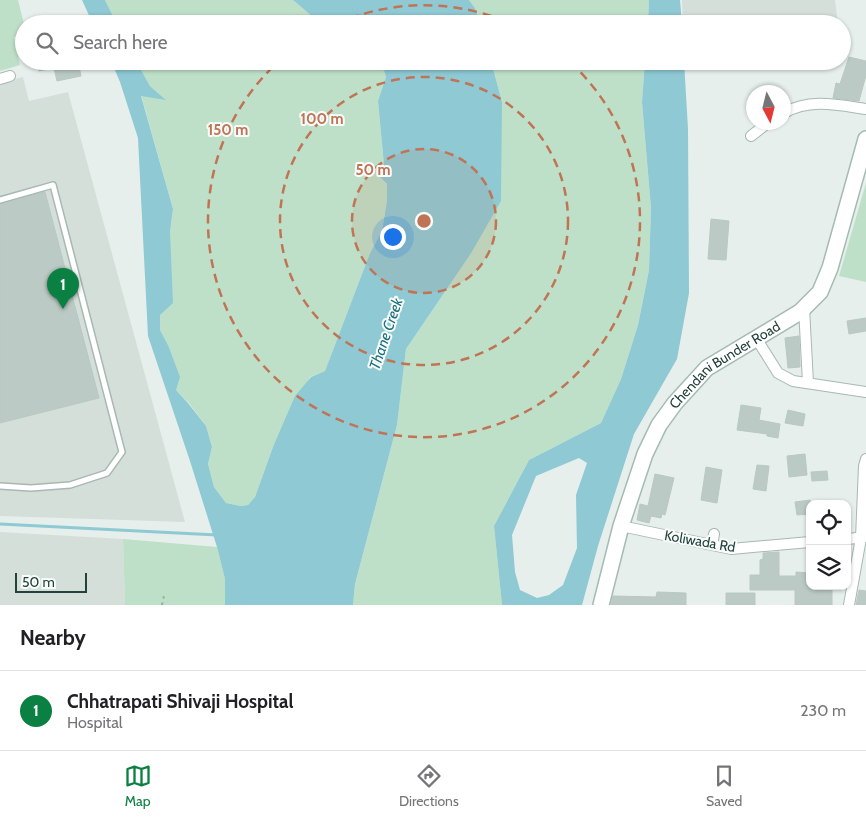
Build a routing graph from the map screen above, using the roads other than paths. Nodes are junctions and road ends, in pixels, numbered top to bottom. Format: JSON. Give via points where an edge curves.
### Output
{"nodes":[{"id":1,"x":866,"y":109,"type":"edge"},
{"id":2,"x":791,"y":110,"type":"edge"},
{"id":3,"x":759,"y":130,"type":"edge"},
{"id":4,"x":751,"y":136,"type":"dead end"},
{"id":5,"x":866,"y":139,"type":"edge"},
{"id":6,"x":0,"y":200,"type":"edge"},
{"id":7,"x":804,"y":308,"type":"junction"},
{"id":8,"x":756,"y":338,"type":"junction"},
{"id":9,"x":808,"y":383,"type":"junction"},
{"id":10,"x":866,"y":392,"type":"edge"},
{"id":11,"x":865,"y":464,"type":"edge"},
{"id":12,"x":0,"y":486,"type":"edge"},
{"id":13,"x":621,"y":526,"type":"junction"},
{"id":14,"x":714,"y":534,"type":"dead end"},
{"id":15,"x":864,"y":538,"type":"edge"},
{"id":16,"x":851,"y":539,"type":"edge"},
{"id":17,"x":806,"y":542,"type":"edge"},
{"id":18,"x":712,"y":546,"type":"junction"},
{"id":19,"x":601,"y":605,"type":"edge"},
{"id":20,"x":849,"y":605,"type":"edge"}],
"edges":[{"from":1,"to":2,"type":"street","via":[[810,103]]},
{"from":3,"to":4,"type":"street"},
{"from":5,"to":7,"type":"main road","name":"Chendani Bunder Road","via":[[830,268],[820,292]]},
{"from":6,"to":12,"type":"lane","via":[[54,186],[122,452],[107,473],[70,485]]},
{"from":7,"to":8,"type":"main road","name":"Chendani Bunder Road"},
{"from":7,"to":9,"type":"street"},
{"from":8,"to":9,"type":"street","via":[[778,373],[793,381]]},
{"from":8,"to":13,"type":"main road","name":"Chendani Bunder Road","via":[[706,368],[675,402],[645,454]]},
{"from":9,"to":10,"type":"street"},
{"from":11,"to":15,"type":"street"},
{"from":13,"to":18,"type":"street","name":"Koliwada Rd"},
{"from":13,"to":19,"type":"main road","name":"Chendani Bunder Road"},
{"from":14,"to":18,"type":"street"},
{"from":15,"to":16,"type":"street"},
{"from":15,"to":20,"type":"street"},
{"from":17,"to":18,"type":"street","name":"Koliwada Rd","via":[[731,549]]}]}
